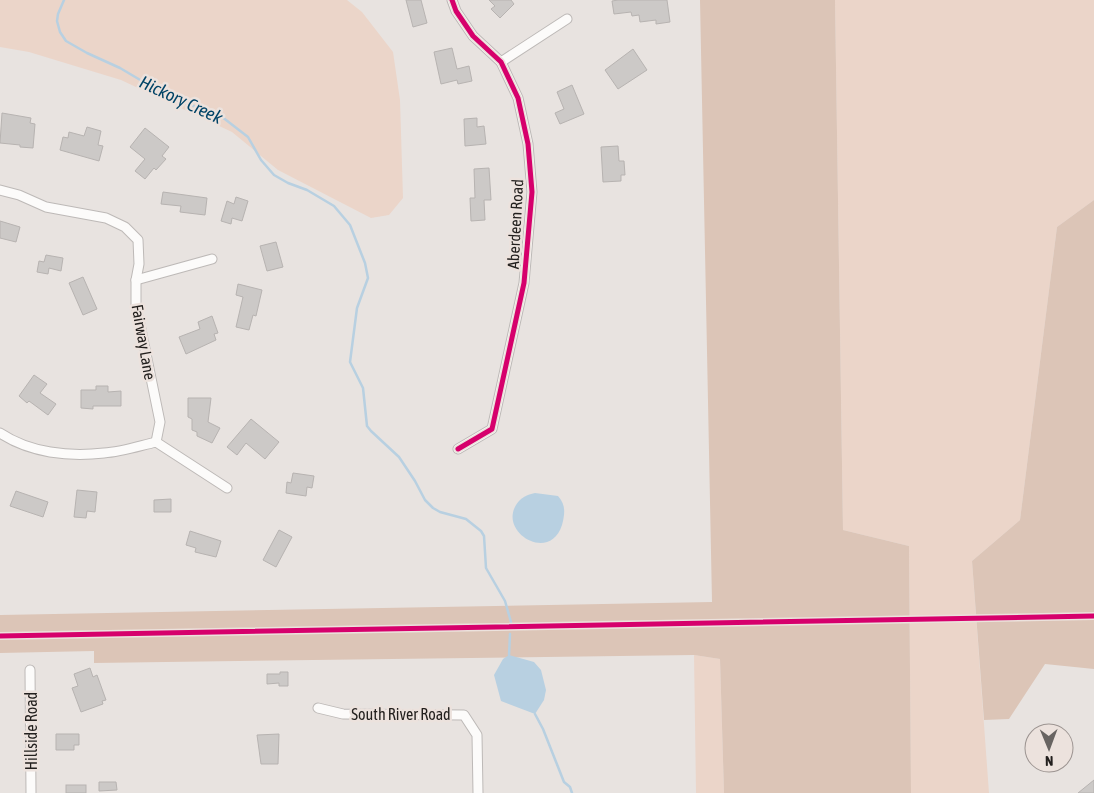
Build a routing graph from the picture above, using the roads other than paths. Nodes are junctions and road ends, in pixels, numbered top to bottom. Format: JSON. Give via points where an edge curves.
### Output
{"nodes":[{"id":1,"x":452,"y":0,"type":"edge"},
{"id":2,"x":567,"y":19,"type":"dead end"},
{"id":3,"x":501,"y":62,"type":"junction"},
{"id":4,"x":0,"y":190,"type":"edge"},
{"id":5,"x":212,"y":259,"type":"dead end"},
{"id":6,"x":136,"y":280,"type":"junction"},
{"id":7,"x":0,"y":433,"type":"edge"},
{"id":8,"x":156,"y":442,"type":"junction"},
{"id":9,"x":458,"y":449,"type":"dead end"},
{"id":10,"x":227,"y":488,"type":"dead end"},
{"id":11,"x":30,"y":670,"type":"dead end"},
{"id":12,"x":318,"y":708,"type":"dead end"},
{"id":13,"x":31,"y":793,"type":"edge"},
{"id":14,"x":478,"y":793,"type":"edge"}],
"edges":[{"from":1,"to":3,"type":"street","name":"Aberdeen Road","via":[[473,36]]},
{"from":2,"to":3,"type":"street"},
{"from":3,"to":9,"type":"street","name":"Aberdeen Road","via":[[518,98],[528,144],[532,192],[524,284],[492,429]]},
{"from":4,"to":6,"type":"street","name":"Fairway Lane","via":[[46,207],[106,218],[125,227],[138,240]]},
{"from":5,"to":6,"type":"street"},
{"from":6,"to":8,"type":"street","name":"Fairway Lane","via":[[136,305],[160,422]]},
{"from":7,"to":8,"type":"street","via":[[29,448],[64,454],[104,453]]},
{"from":8,"to":10,"type":"street"},
{"from":11,"to":13,"type":"street","name":"Hillside Road"},
{"from":12,"to":14,"type":"street","name":"South River Road","via":[[343,714],[464,715],[477,735]]}]}
